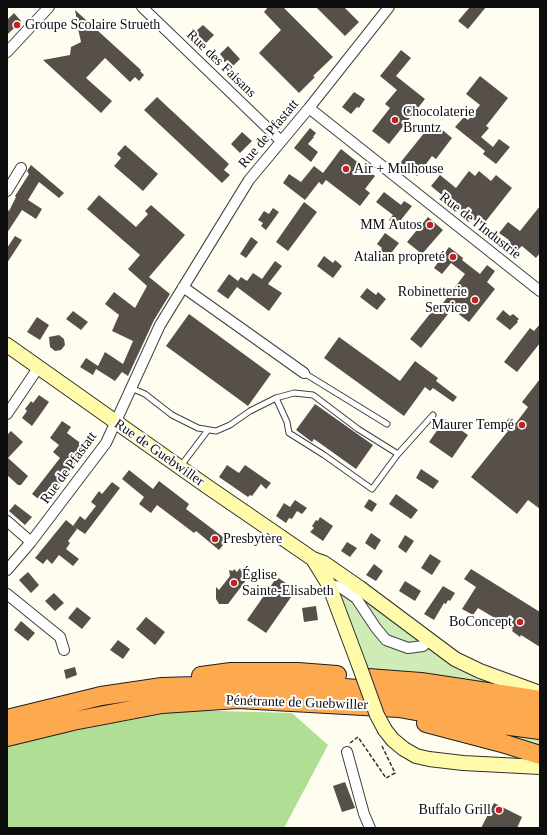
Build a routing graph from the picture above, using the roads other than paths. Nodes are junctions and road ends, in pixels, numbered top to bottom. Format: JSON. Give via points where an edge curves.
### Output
{"nodes":[{"id":1,"x":49,"y":7,"type":"edge"},
{"id":2,"x":142,"y":7,"type":"edge"},
{"id":3,"x":389,"y":7,"type":"edge"},
{"id":4,"x":7,"y":52,"type":"edge"},
{"id":5,"x":309,"y":108,"type":"junction"},
{"id":6,"x":281,"y":141,"type":"junction"},
{"id":7,"x":21,"y":168,"type":"dead end"},
{"id":8,"x":7,"y":191,"type":"edge"},
{"id":9,"x":183,"y":287,"type":"junction"},
{"id":10,"x":540,"y":291,"type":"edge"},
{"id":11,"x":7,"y":345,"type":"edge"},
{"id":12,"x":38,"y":368,"type":"junction"},
{"id":13,"x":304,"y":374,"type":"joint"},
{"id":14,"x":131,"y":388,"type":"junction"},
{"id":15,"x":276,"y":398,"type":"junction"},
{"id":16,"x":7,"y":414,"type":"edge"},
{"id":17,"x":433,"y":415,"type":"dead end"},
{"id":18,"x":115,"y":423,"type":"junction"},
{"id":19,"x":387,"y":424,"type":"dead end"},
{"id":20,"x":208,"y":430,"type":"junction"},
{"id":21,"x":398,"y":454,"type":"junction"},
{"id":22,"x":180,"y":468,"type":"junction"},
{"id":23,"x":7,"y":521,"type":"edge"},
{"id":24,"x":31,"y":542,"type":"junction"},
{"id":25,"x":313,"y":559,"type":"junction"},
{"id":26,"x":7,"y":570,"type":"edge"},
{"id":27,"x":329,"y":585,"type":"junction"},
{"id":28,"x":7,"y":594,"type":"edge"},
{"id":29,"x":429,"y":640,"type":"junction"},
{"id":30,"x":64,"y":650,"type":"dead end"},
{"id":31,"x":162,"y":687,"type":"junction"},
{"id":32,"x":540,"y":693,"type":"edge"},
{"id":33,"x":540,"y":700,"type":"edge"},
{"id":34,"x":366,"y":705,"type":"junction"},
{"id":35,"x":540,"y":714,"type":"edge"},
{"id":36,"x":7,"y":719,"type":"edge"},
{"id":37,"x":540,"y":730,"type":"edge"},
{"id":38,"x":7,"y":737,"type":"edge"},
{"id":39,"x":347,"y":752,"type":"road end"},
{"id":40,"x":540,"y":755,"type":"edge"},
{"id":41,"x":540,"y":767,"type":"edge"},
{"id":42,"x":370,"y":828,"type":"edge"}],
"edges":[{"from":1,"to":4,"type":"street"},
{"from":2,"to":6,"type":"street","name":"Rue des Faisans"},
{"from":3,"to":5,"type":"street","name":"Rue de Pfastatt"},
{"from":5,"to":6,"type":"street","name":"Rue de Pfastatt"},
{"from":5,"to":10,"type":"street","name":"Rue de l'Industrie"},
{"from":6,"to":9,"type":"street","name":"Rue de Pfastatt","via":[[249,180]]},
{"from":7,"to":8,"type":"street"},
{"from":9,"to":13,"type":"street"},
{"from":9,"to":14,"type":"street","name":"Rue de Pfastatt","via":[[160,325]]},
{"from":11,"to":12,"type":"main road","name":"Rue de Guebwiller"},
{"from":12,"to":16,"type":"street"},
{"from":12,"to":18,"type":"main road","name":"Rue de Guebwiller"},
{"from":13,"to":19,"type":"lane"},
{"from":14,"to":18,"type":"street","name":"Rue de Pfastatt"},
{"from":14,"to":20,"type":"lane","via":[[145,394],[172,415]]},
{"from":15,"to":20,"type":"lane","via":[[223,428],[216,431]]},
{"from":15,"to":21,"type":"lane","via":[[294,393],[313,395],[358,429]]},
{"from":15,"to":21,"type":"lane","via":[[289,433],[372,489]]},
{"from":17,"to":21,"type":"lane"},
{"from":18,"to":22,"type":"main road","name":"Rue de Guebwiller"},
{"from":18,"to":24,"type":"street","name":"Rue de Pfastatt","via":[[106,443]]},
{"from":20,"to":22,"type":"lane"},
{"from":22,"to":25,"type":"main road","name":"Rue de Guebwiller"},
{"from":23,"to":24,"type":"street"},
{"from":24,"to":26,"type":"street","name":"Rue de Pfastatt"},
{"from":25,"to":27,"type":"main road","name":"Rue de Guebwiller"},
{"from":25,"to":29,"type":"main road","name":"Rue de Guebwiller","via":[[324,562]]},
{"from":27,"to":29,"type":"street","via":[[340,587],[356,598],[386,640],[408,648],[422,646]]},
{"from":27,"to":41,"type":"main road","name":"Rue de Guebwiller","bridge":true,"via":[[378,714],[382,735],[394,740],[416,756],[429,759]]},
{"from":28,"to":30,"type":"street","via":[[60,637]]},
{"from":29,"to":32,"type":"main road","name":"Rue de Guebwiller","via":[[480,671]]},
{"from":31,"to":33,"type":"highway","via":[[192,678],[231,672],[298,672],[421,682]]},
{"from":31,"to":35,"type":"highway","via":[[257,684],[319,686],[384,691]]},
{"from":31,"to":36,"type":"highway","via":[[101,696]]},
{"from":34,"to":37,"type":"highway","name":"Pénétrante de Guebwiller"},
{"from":34,"to":38,"type":"highway","name":"Pénétrante de Guebwiller","via":[[238,698],[162,704]]},
{"from":34,"to":40,"type":"highway","via":[[396,716]]},
{"from":39,"to":42,"type":"street"}]}
